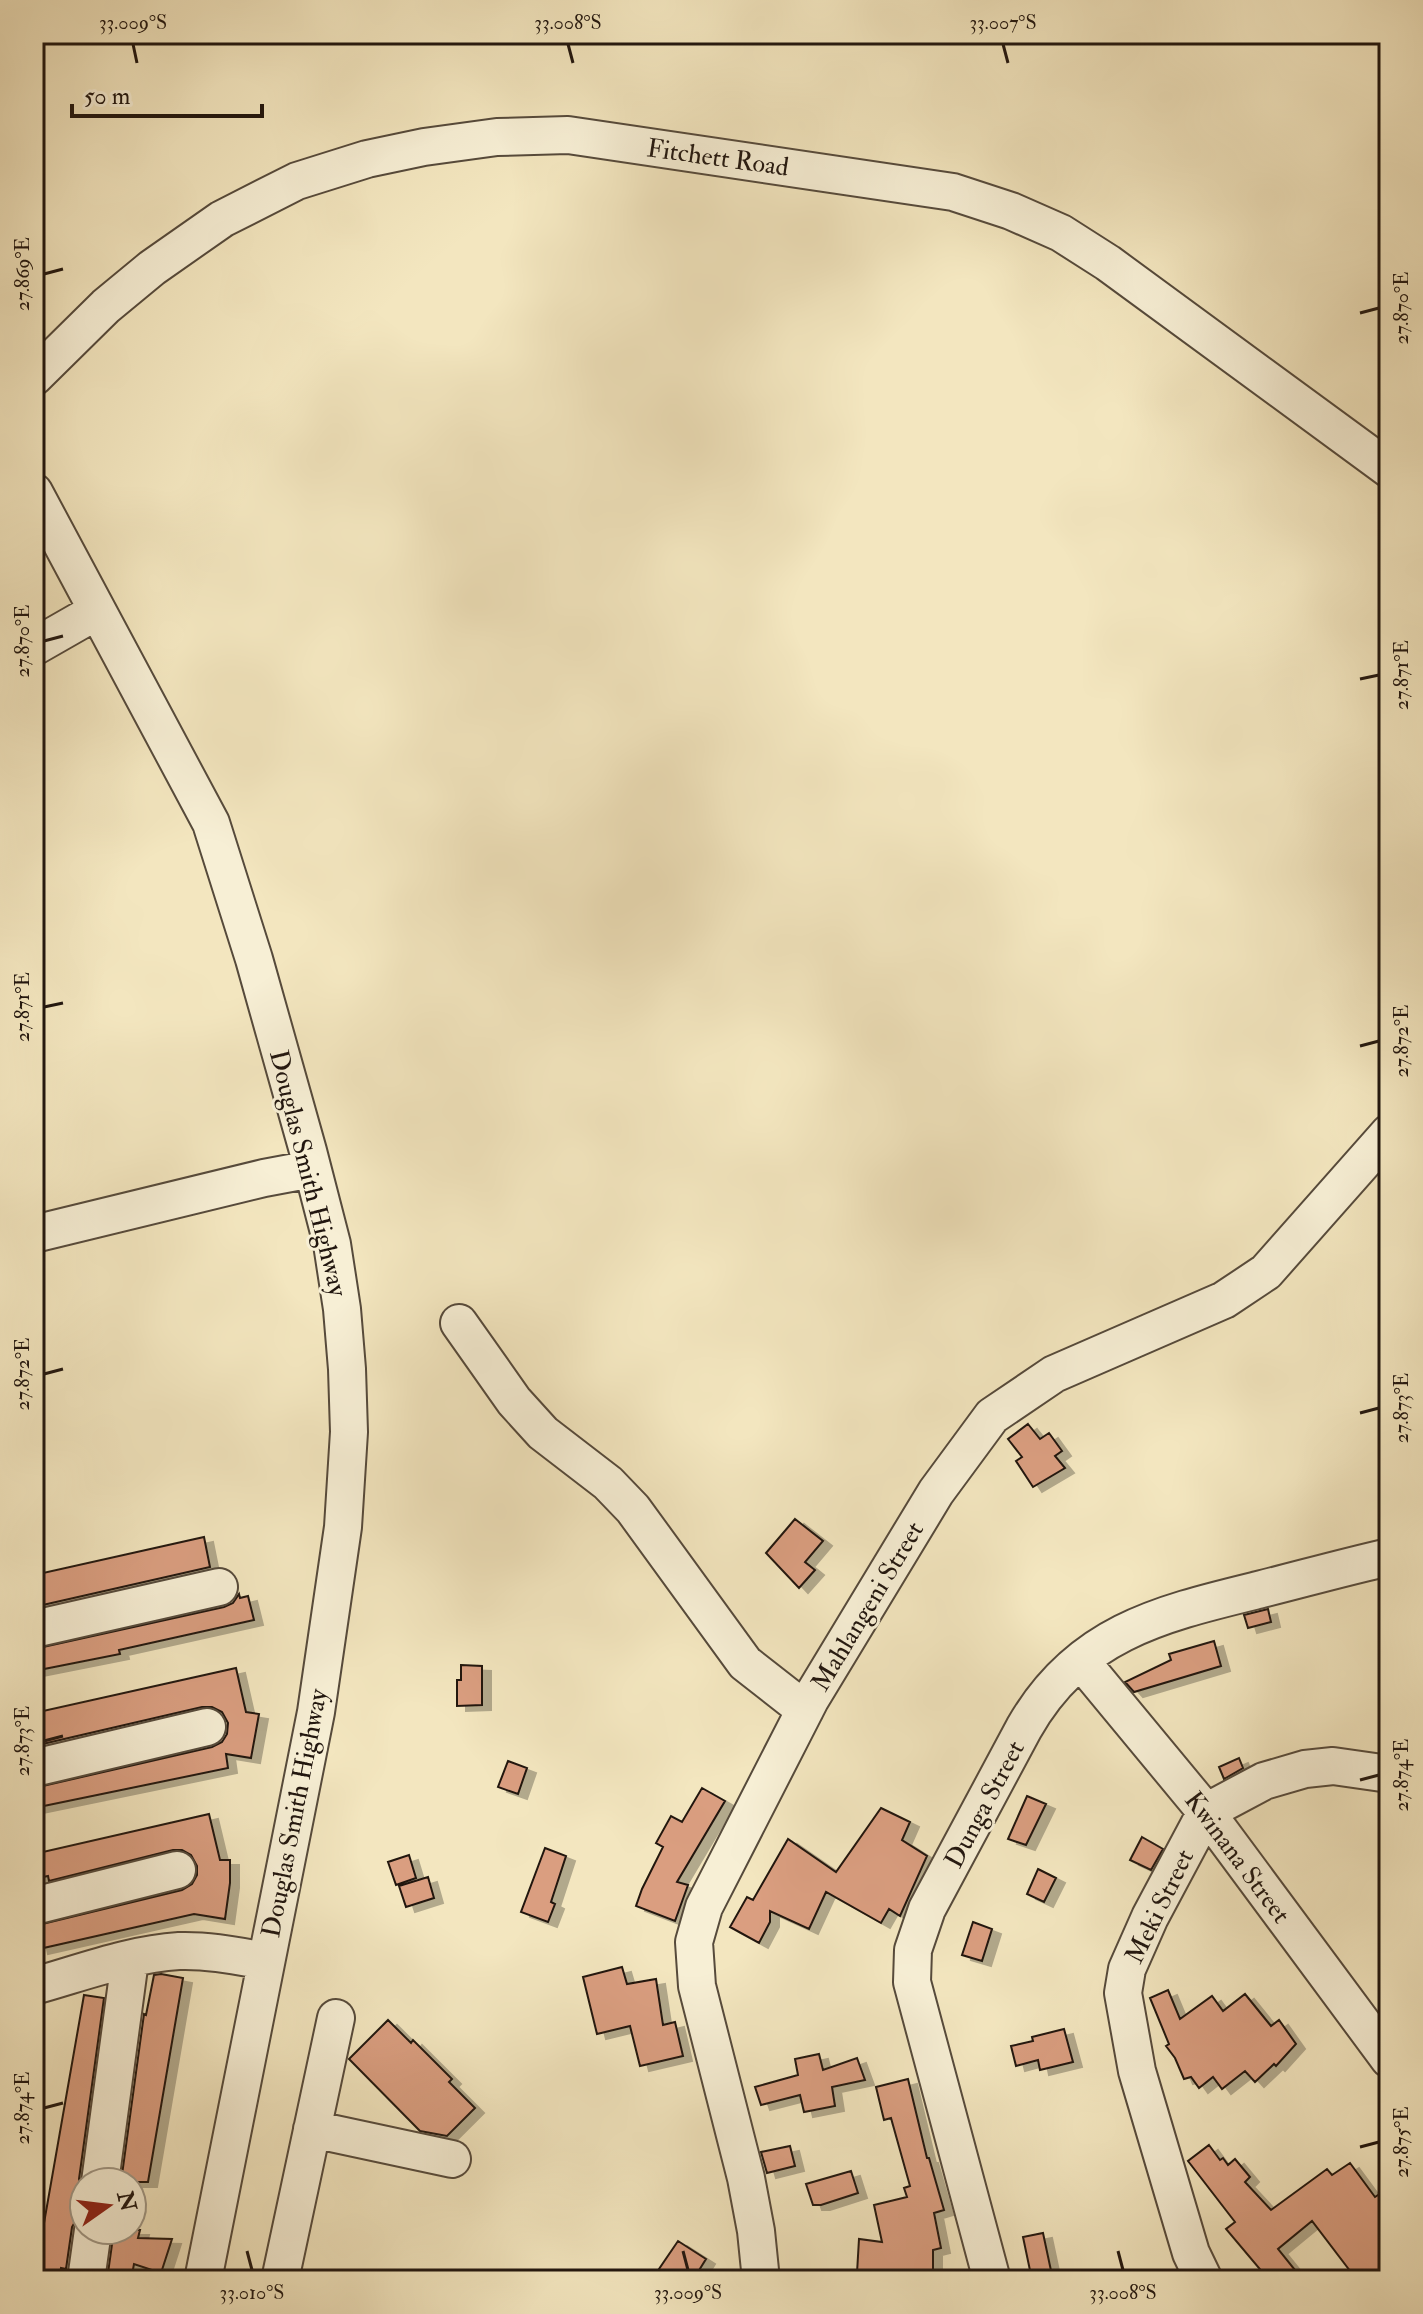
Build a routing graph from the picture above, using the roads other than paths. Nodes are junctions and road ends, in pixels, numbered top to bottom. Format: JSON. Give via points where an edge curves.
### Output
{"nodes":[{"id":1,"x":34,"y":377,"type":"edge"},
{"id":2,"x":1389,"y":469,"type":"edge"},
{"id":3,"x":34,"y":492,"type":"edge"},
{"id":4,"x":97,"y":611,"type":"junction"},
{"id":5,"x":34,"y":647,"type":"edge"},
{"id":6,"x":1389,"y":1133,"type":"edge"},
{"id":7,"x":310,"y":1160,"type":"junction"},
{"id":8,"x":34,"y":1234,"type":"edge"},
{"id":9,"x":459,"y":1323,"type":"dead end"},
{"id":10,"x":1389,"y":1557,"type":"edge"},
{"id":11,"x":219,"y":1587,"type":"dead end"},
{"id":12,"x":34,"y":1629,"type":"edge"},
{"id":13,"x":1081,"y":1661,"type":"junction"},
{"id":14,"x":805,"y":1710,"type":"junction"},
{"id":15,"x":207,"y":1727,"type":"dead end"},
{"id":16,"x":34,"y":1768,"type":"edge"},
{"id":17,"x":1389,"y":1774,"type":"edge"},
{"id":18,"x":1206,"y":1812,"type":"junction"},
{"id":19,"x":177,"y":1870,"type":"dead end"},
{"id":20,"x":34,"y":1906,"type":"edge"},
{"id":21,"x":130,"y":1960,"type":"junction"},
{"id":22,"x":265,"y":1961,"type":"junction"},
{"id":23,"x":34,"y":1986,"type":"edge"},
{"id":24,"x":336,"y":2018,"type":"dead end"},
{"id":25,"x":1389,"y":2059,"type":"edge"},
{"id":26,"x":312,"y":2129,"type":"junction"},
{"id":27,"x":452,"y":2159,"type":"dead end"},
{"id":28,"x":102,"y":2166,"type":"edge"},
{"id":29,"x":91,"y":2246,"type":"edge"},
{"id":30,"x":86,"y":2280,"type":"edge"},
{"id":31,"x":203,"y":2280,"type":"edge"},
{"id":32,"x":280,"y":2280,"type":"edge"},
{"id":33,"x":761,"y":2280,"type":"edge"},
{"id":34,"x":992,"y":2280,"type":"edge"},
{"id":35,"x":1204,"y":2280,"type":"edge"}],
"edges":[{"from":1,"to":2,"type":"street","name":"Fitchett Road","via":[[152,268],[222,219],[297,181],[424,147],[568,135],[939,190],[1011,211],[1061,233],[1108,263]]},
{"from":3,"to":4,"type":"street","name":"Douglas Smith Highway"},
{"from":4,"to":5,"type":"street"},
{"from":4,"to":7,"type":"street","name":"Douglas Smith Highway","via":[[211,823]]},
{"from":6,"to":14,"type":"street","name":"Mahlangeni Street","via":[[1266,1272],[1224,1300],[1054,1374],[992,1416],[936,1492]]},
{"from":7,"to":8,"type":"street","via":[[264,1178]]},
{"from":7,"to":22,"type":"street","name":"Douglas Smith Highway","via":[[342,1309],[349,1432],[344,1511],[316,1712]]},
{"from":9,"to":14,"type":"street","via":[[543,1433],[633,1509],[745,1663]]},
{"from":10,"to":13,"type":"street","name":"Dunga Street","via":[[1156,1617],[1109,1639]]},
{"from":11,"to":12,"type":"street"},
{"from":13,"to":18,"type":"street","name":"Kwinana Street"},
{"from":13,"to":34,"type":"street","name":"Dunga Street","via":[[1039,1703],[927,1909],[913,1950],[912,1982]]},
{"from":14,"to":33,"type":"street","name":"Mahlangeni Street","via":[[704,1907],[694,1942],[697,1986],[746,2178]]},
{"from":15,"to":16,"type":"street"},
{"from":17,"to":18,"type":"street","via":[[1333,1766],[1305,1769],[1264,1781]]},
{"from":18,"to":25,"type":"street","name":"Kwinana Street"},
{"from":18,"to":35,"type":"street","name":"Meki Street","via":[[1150,1917],[1127,1969],[1123,1993],[1137,2071],[1191,2253]]},
{"from":19,"to":20,"type":"street"},
{"from":21,"to":22,"type":"street","via":[[178,1951]]},
{"from":21,"to":23,"type":"street"},
{"from":21,"to":28,"type":"street"},
{"from":22,"to":31,"type":"street","name":"Douglas Smith Highway"},
{"from":24,"to":26,"type":"street"},
{"from":26,"to":27,"type":"street"},
{"from":26,"to":32,"type":"street"},
{"from":29,"to":30,"type":"street"}]}
